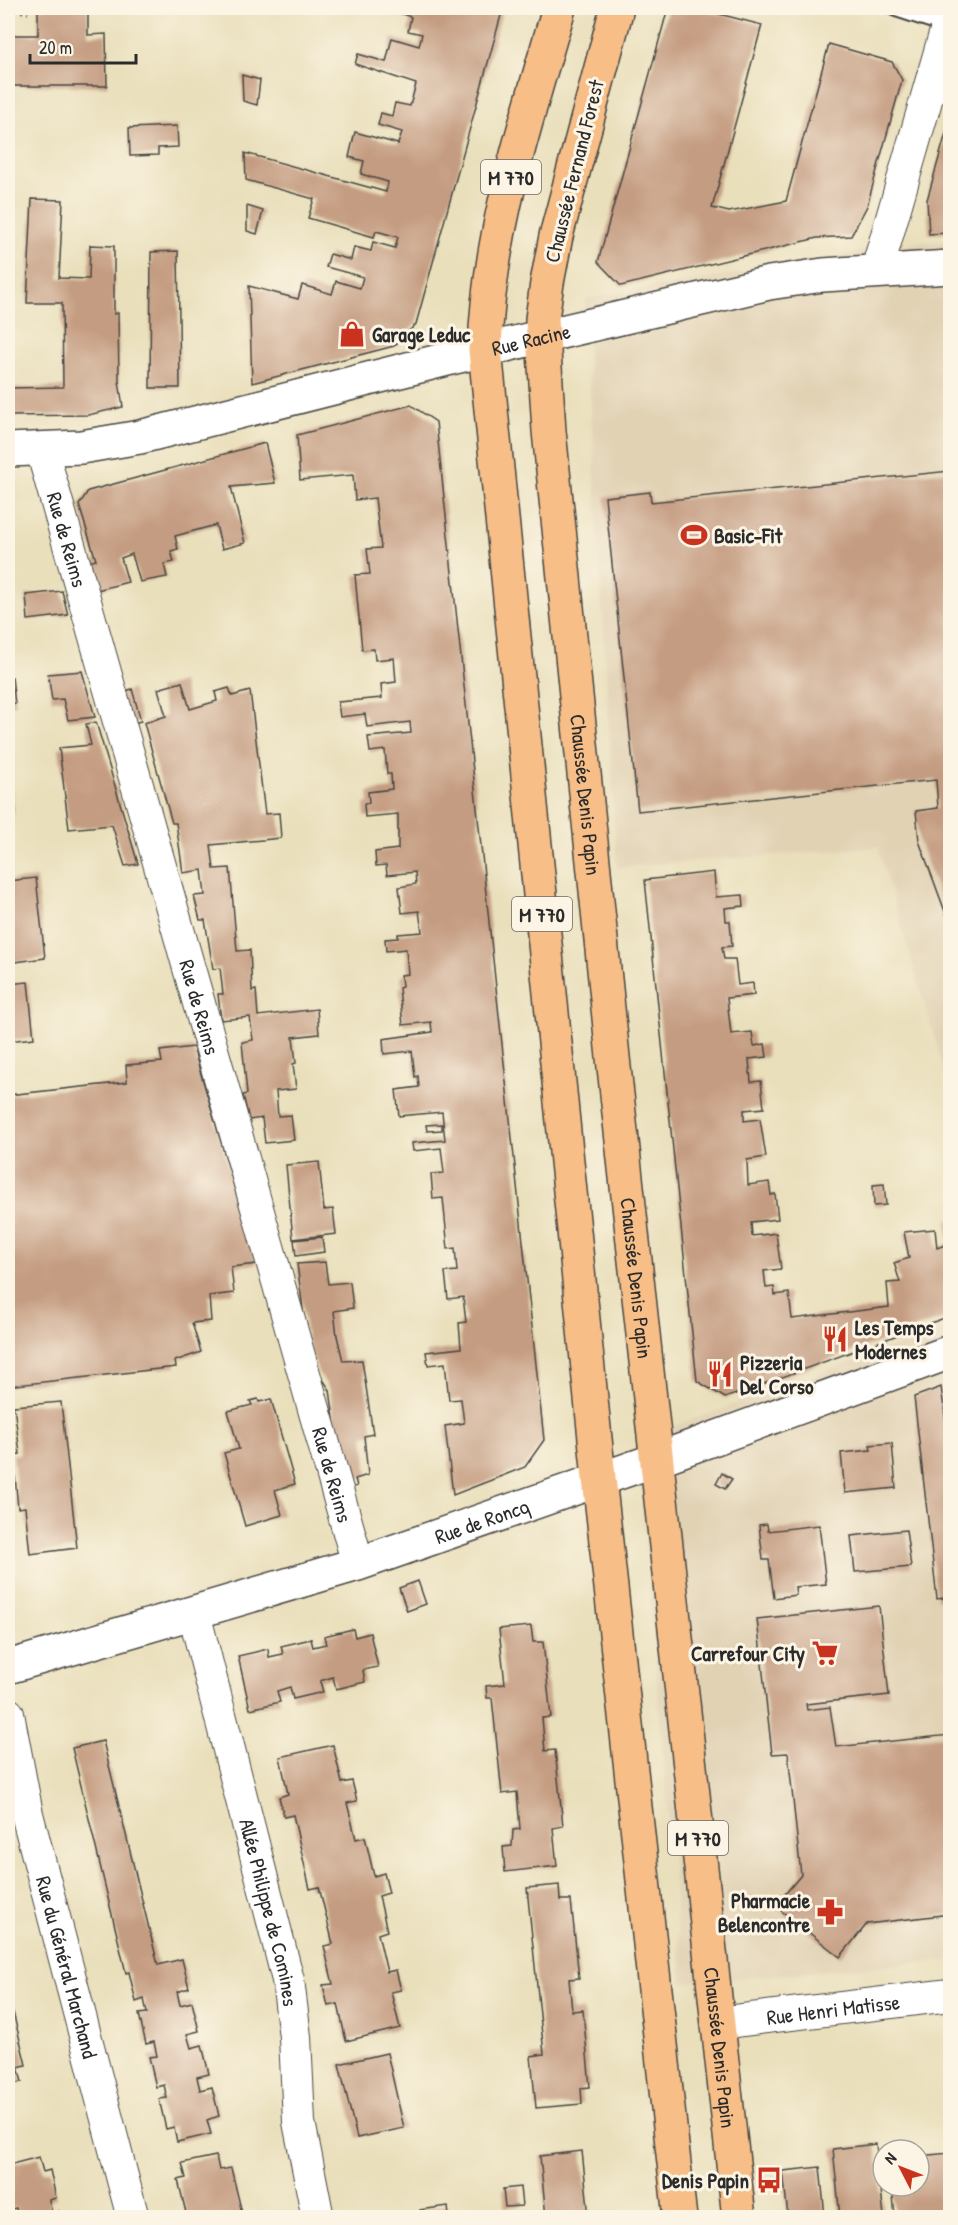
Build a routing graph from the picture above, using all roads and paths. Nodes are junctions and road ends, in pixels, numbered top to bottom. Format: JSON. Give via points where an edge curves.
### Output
{"nodes":[{"id":1,"x":10,"y":8,"type":"edge"},
{"id":2,"x":559,"y":8,"type":"edge"},
{"id":3,"x":617,"y":8,"type":"edge"},
{"id":4,"x":896,"y":8,"type":"edge"},
{"id":5,"x":28,"y":13,"type":"dead end"},
{"id":6,"x":950,"y":21,"type":"edge"},
{"id":7,"x":951,"y":267,"type":"edge"},
{"id":8,"x":877,"y":270,"type":"junction"},
{"id":9,"x":543,"y":337,"type":"junction"},
{"id":10,"x":485,"y":350,"type":"junction"},
{"id":11,"x":8,"y":450,"type":"edge"},
{"id":12,"x":42,"y":450,"type":"junction"},
{"id":13,"x":951,"y":1352,"type":"edge"},
{"id":14,"x":658,"y":1459,"type":"junction"},
{"id":15,"x":599,"y":1478,"type":"junction"},
{"id":16,"x":358,"y":1564,"type":"junction"},
{"id":17,"x":194,"y":1612,"type":"junction"},
{"id":18,"x":8,"y":1667,"type":"edge"},
{"id":19,"x":8,"y":1714,"type":"edge"},
{"id":20,"x":951,"y":1995,"type":"edge"},
{"id":21,"x":717,"y":2024,"type":"junction"},
{"id":22,"x":133,"y":2217,"type":"edge"},
{"id":23,"x":318,"y":2217,"type":"edge"},
{"id":24,"x":680,"y":2217,"type":"edge"},
{"id":25,"x":739,"y":2217,"type":"edge"}],
"edges":[{"from":1,"to":5,"type":"path"},
{"from":2,"to":10,"type":"main road","number":"M 770","via":[[501,216],[487,289]]},
{"from":3,"to":9,"type":"main road","name":"Chaussée Fernand Forest","number":"M 770","via":[[556,236],[544,302]]},
{"from":4,"to":6,"type":"lane"},
{"from":6,"to":8,"type":"street"},
{"from":7,"to":8,"type":"street","name":"Rue Racine"},
{"from":8,"to":9,"type":"street","name":"Rue Racine","via":[[769,283]]},
{"from":9,"to":10,"type":"street","name":"Rue Racine"},
{"from":9,"to":14,"type":"main road","name":"Chaussée Denis Papin","number":"M 770","via":[[549,432],[614,1067]]},
{"from":10,"to":12,"type":"street","name":"Rue Racine","via":[[140,436]]},
{"from":10,"to":15,"type":"main road","number":"M 770"},
{"from":11,"to":12,"type":"street","name":"Rue Racine"},
{"from":12,"to":16,"type":"street","name":"Rue de Reims"},
{"from":13,"to":14,"type":"street","name":"Rue de Roncq"},
{"from":14,"to":15,"type":"street","name":"Rue de Roncq"},
{"from":14,"to":21,"type":"main road","name":"Chaussée Denis Papin","number":"M 770"},
{"from":15,"to":16,"type":"street","name":"Rue de Roncq"},
{"from":15,"to":24,"type":"main road","number":"M 770"},
{"from":16,"to":17,"type":"street","name":"Rue de Roncq"},
{"from":17,"to":18,"type":"street","name":"Rue de Roncq"},
{"from":17,"to":23,"type":"street","name":"Allée Philippe de Comines","via":[[288,1980],[296,2037],[300,2131]]},
{"from":19,"to":22,"type":"street","name":"Rue du Général Marchand","via":[[27,1814]]},
{"from":20,"to":21,"type":"street","name":"Rue Henri Matisse"},
{"from":21,"to":25,"type":"main road","name":"Chaussée Denis Papin","number":"M 770"}]}
